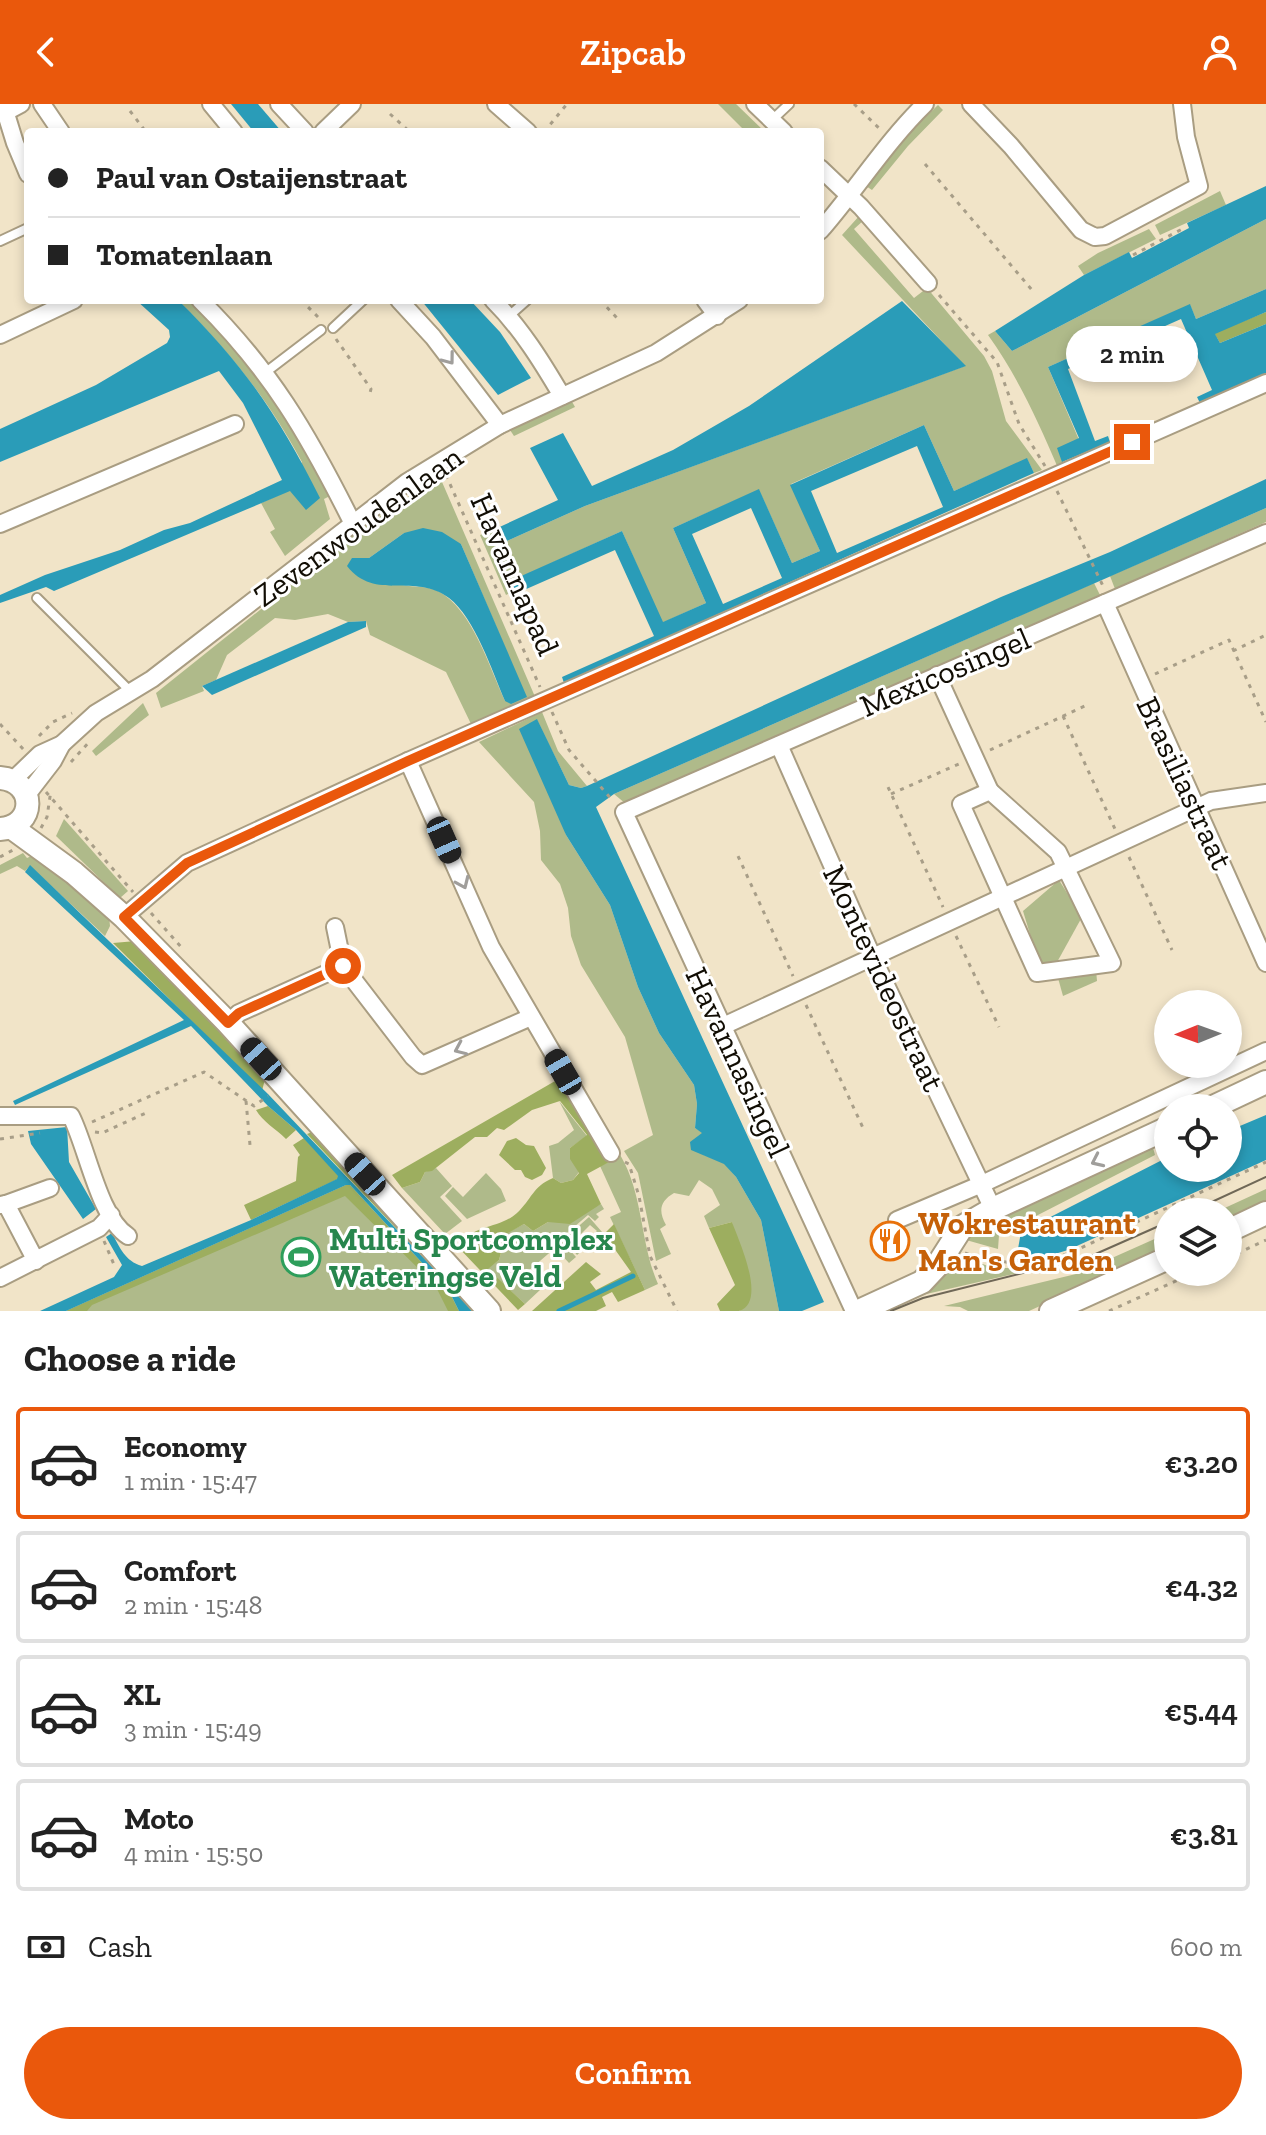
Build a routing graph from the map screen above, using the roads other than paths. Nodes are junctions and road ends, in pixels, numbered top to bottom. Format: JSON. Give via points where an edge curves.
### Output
{"nodes":[{"id":1,"x":42,"y":104,"type":"edge"},
{"id":2,"x":211,"y":104,"type":"edge"},
{"id":3,"x":279,"y":104,"type":"edge"},
{"id":4,"x":352,"y":104,"type":"edge"},
{"id":5,"x":496,"y":104,"type":"edge"},
{"id":6,"x":755,"y":104,"type":"edge"},
{"id":7,"x":789,"y":104,"type":"edge"},
{"id":8,"x":925,"y":104,"type":"edge"},
{"id":9,"x":971,"y":104,"type":"edge"},
{"id":10,"x":1182,"y":104,"type":"edge"},
{"id":11,"x":10,"y":107,"type":"edge"},
{"id":12,"x":778,"y":126,"type":"edge"},
{"id":13,"x":58,"y":128,"type":"edge"},
{"id":14,"x":231,"y":128,"type":"edge"},
{"id":15,"x":301,"y":128,"type":"edge"},
{"id":16,"x":327,"y":128,"type":"edge"},
{"id":17,"x":523,"y":128,"type":"edge"},
{"id":18,"x":24,"y":164,"type":"edge"},
{"id":19,"x":824,"y":172,"type":"edge"},
{"id":20,"x":849,"y":198,"type":"junction"},
{"id":21,"x":824,"y":226,"type":"edge"},
{"id":22,"x":24,"y":230,"type":"edge"},
{"id":23,"x":0,"y":241,"type":"edge"},
{"id":24,"x":928,"y":283,"type":"road end"},
{"id":25,"x":66,"y":304,"type":"edge"},
{"id":26,"x":204,"y":304,"type":"edge"},
{"id":27,"x":359,"y":304,"type":"edge"},
{"id":28,"x":403,"y":304,"type":"edge"},
{"id":29,"x":497,"y":304,"type":"edge"},
{"id":30,"x":522,"y":304,"type":"edge"},
{"id":31,"x":708,"y":304,"type":"edge"},
{"id":32,"x":734,"y":304,"type":"edge"},
{"id":33,"x":509,"y":316,"type":"junction"},
{"id":34,"x":717,"y":316,"type":"junction"},
{"id":35,"x":333,"y":328,"type":"road end"},
{"id":36,"x":321,"y":330,"type":"dead end"},
{"id":37,"x":0,"y":335,"type":"edge"},
{"id":38,"x":266,"y":372,"type":"junction"},
{"id":39,"x":1266,"y":383,"type":"edge"},
{"id":40,"x":562,"y":396,"type":"junction"},
{"id":41,"x":235,"y":424,"type":"dead end"},
{"id":42,"x":500,"y":425,"type":"junction"},
{"id":43,"x":352,"y":522,"type":"junction"},
{"id":44,"x":0,"y":524,"type":"edge"},
{"id":45,"x":1266,"y":533,"type":"edge"},
{"id":46,"x":1105,"y":597,"type":"junction"},
{"id":47,"x":37,"y":598,"type":"dead end"},
{"id":48,"x":937,"y":675,"type":"junction"},
{"id":49,"x":131,"y":692,"type":"junction"},
{"id":50,"x":779,"y":745,"type":"junction"},
{"id":51,"x":408,"y":761,"type":"junction"},
{"id":52,"x":990,"y":791,"type":"junction"},
{"id":53,"x":1266,"y":793,"type":"edge"},
{"id":54,"x":17,"y":808,"type":"edge"},
{"id":55,"x":620,"y":808,"type":"joint"},
{"id":56,"x":1198,"y":808,"type":"junction"},
{"id":57,"x":1067,"y":868,"type":"junction"},
{"id":58,"x":1004,"y":897,"type":"junction"},
{"id":59,"x":124,"y":917,"type":"junction"},
{"id":60,"x":335,"y":927,"type":"dead end"},
{"id":61,"x":873,"y":958,"type":"junction"},
{"id":62,"x":1266,"y":963,"type":"edge"},
{"id":63,"x":343,"y":966,"type":"junction"},
{"id":64,"x":531,"y":1017,"type":"junction"},
{"id":65,"x":234,"y":1018,"type":"junction"},
{"id":66,"x":721,"y":1027,"type":"junction"},
{"id":67,"x":1266,"y":1051,"type":"edge"},
{"id":68,"x":1266,"y":1082,"type":"edge"},
{"id":69,"x":1241,"y":1094,"type":"edge"},
{"id":70,"x":0,"y":1116,"type":"edge"},
{"id":71,"x":1154,"y":1134,"type":"edge"},
{"id":72,"x":611,"y":1153,"type":"road end"},
{"id":73,"x":982,"y":1184,"type":"junction"},
{"id":74,"x":50,"y":1188,"type":"dead end"},
{"id":75,"x":3,"y":1205,"type":"edge"},
{"id":76,"x":993,"y":1209,"type":"junction"},
{"id":77,"x":1266,"y":1213,"type":"edge"},
{"id":78,"x":111,"y":1215,"type":"junction"},
{"id":79,"x":897,"y":1220,"type":"dead end"},
{"id":80,"x":1242,"y":1224,"type":"edge"},
{"id":81,"x":128,"y":1236,"type":"dead end"},
{"id":82,"x":36,"y":1261,"type":"junction"},
{"id":83,"x":1154,"y":1264,"type":"edge"},
{"id":84,"x":0,"y":1278,"type":"edge"},
{"id":85,"x":489,"y":1311,"type":"edge"},
{"id":86,"x":857,"y":1311,"type":"edge"},
{"id":87,"x":1051,"y":1311,"type":"edge"}],
"edges":[{"from":1,"to":13,"type":"street"},
{"from":2,"to":14,"type":"street"},
{"from":3,"to":15,"type":"street"},
{"from":4,"to":16,"type":"street"},
{"from":5,"to":17,"type":"street"},
{"from":6,"to":12,"type":"street"},
{"from":7,"to":12,"type":"lane"},
{"from":8,"to":20,"type":"street"},
{"from":9,"to":10,"type":"street","via":[[1086,235],[1105,236],[1199,186]]},
{"from":11,"to":18,"type":"street"},
{"from":19,"to":20,"type":"street"},
{"from":20,"to":21,"type":"street"},
{"from":20,"to":24,"type":"street"},
{"from":22,"to":23,"type":"lane"},
{"from":25,"to":37,"type":"street"},
{"from":26,"to":38,"type":"street"},
{"from":27,"to":35,"type":"lane"},
{"from":28,"to":42,"type":"street","one_way":true},
{"from":29,"to":33,"type":"street"},
{"from":30,"to":33,"type":"lane"},
{"from":31,"to":34,"type":"street"},
{"from":32,"to":34,"type":"street","name":"Zevenwoudenlaan"},
{"from":33,"to":40,"type":"street"},
{"from":34,"to":40,"type":"street","name":"Zevenwoudenlaan","via":[[656,353]]},
{"from":36,"to":38,"type":"lane"},
{"from":38,"to":43,"type":"street","via":[[316,450]]},
{"from":39,"to":51,"type":"street"},
{"from":40,"to":42,"type":"street","name":"Zevenwoudenlaan"},
{"from":41,"to":44,"type":"street"},
{"from":42,"to":43,"type":"street","name":"Zevenwoudenlaan"},
{"from":43,"to":49,"type":"street","name":"Zevenwoudenlaan"},
{"from":45,"to":46,"type":"street","name":"Mexicosingel"},
{"from":46,"to":48,"type":"street","name":"Mexicosingel"},
{"from":46,"to":56,"type":"street","name":"Brasiliastraat"},
{"from":47,"to":49,"type":"lane"},
{"from":48,"to":50,"type":"street","name":"Mexicosingel"},
{"from":48,"to":52,"type":"street"},
{"from":49,"to":54,"type":"street","name":"Zevenwoudenlaan","via":[[96,713],[62,744]]},
{"from":50,"to":55,"type":"street","name":"Mexicosingel"},
{"from":50,"to":61,"type":"street","name":"Montevideostraat"},
{"from":51,"to":59,"type":"street","via":[[187,863]]},
{"from":51,"to":64,"type":"street","one_way":true,"via":[[491,947]]},
{"from":52,"to":57,"type":"street","via":[[1058,852]]},
{"from":52,"to":58,"type":"street","via":[[961,804]]},
{"from":53,"to":56,"type":"street","via":[[1211,801]]},
{"from":54,"to":59,"type":"street","via":[[74,873]]},
{"from":55,"to":66,"type":"street","name":"Havannasingel"},
{"from":56,"to":57,"type":"street"},
{"from":56,"to":62,"type":"street","name":"Brasiliastraat"},
{"from":57,"to":58,"type":"street"},
{"from":57,"to":58,"type":"street","via":[[1112,963],[1037,973]]},
{"from":58,"to":61,"type":"street"},
{"from":59,"to":65,"type":"street"},
{"from":60,"to":63,"type":"street"},
{"from":61,"to":66,"type":"street"},
{"from":61,"to":73,"type":"street","name":"Montevideostraat"},
{"from":64,"to":63,"type":"street","one_way":true,"via":[[422,1065]]},
{"from":63,"to":65,"type":"street"},
{"from":64,"to":72,"type":"street"},
{"from":65,"to":85,"type":"street"},
{"from":66,"to":86,"type":"street","name":"Havannasingel"},
{"from":67,"to":73,"type":"street"},
{"from":68,"to":69,"type":"street"},
{"from":70,"to":78,"type":"street","via":[[71,1116]]},
{"from":71,"to":76,"type":"street","one_way":true},
{"from":73,"to":76,"type":"street","name":"Montevideostraat"},
{"from":73,"to":79,"type":"street"},
{"from":74,"to":75,"type":"street"},
{"from":75,"to":82,"type":"street"},
{"from":76,"to":86,"type":"street","via":[[962,1227],[922,1282]]},
{"from":77,"to":80,"type":"street"},
{"from":78,"to":81,"type":"street"},
{"from":78,"to":82,"type":"street","via":[[99,1228]]},
{"from":82,"to":84,"type":"street"},
{"from":83,"to":87,"type":"street"}]}
